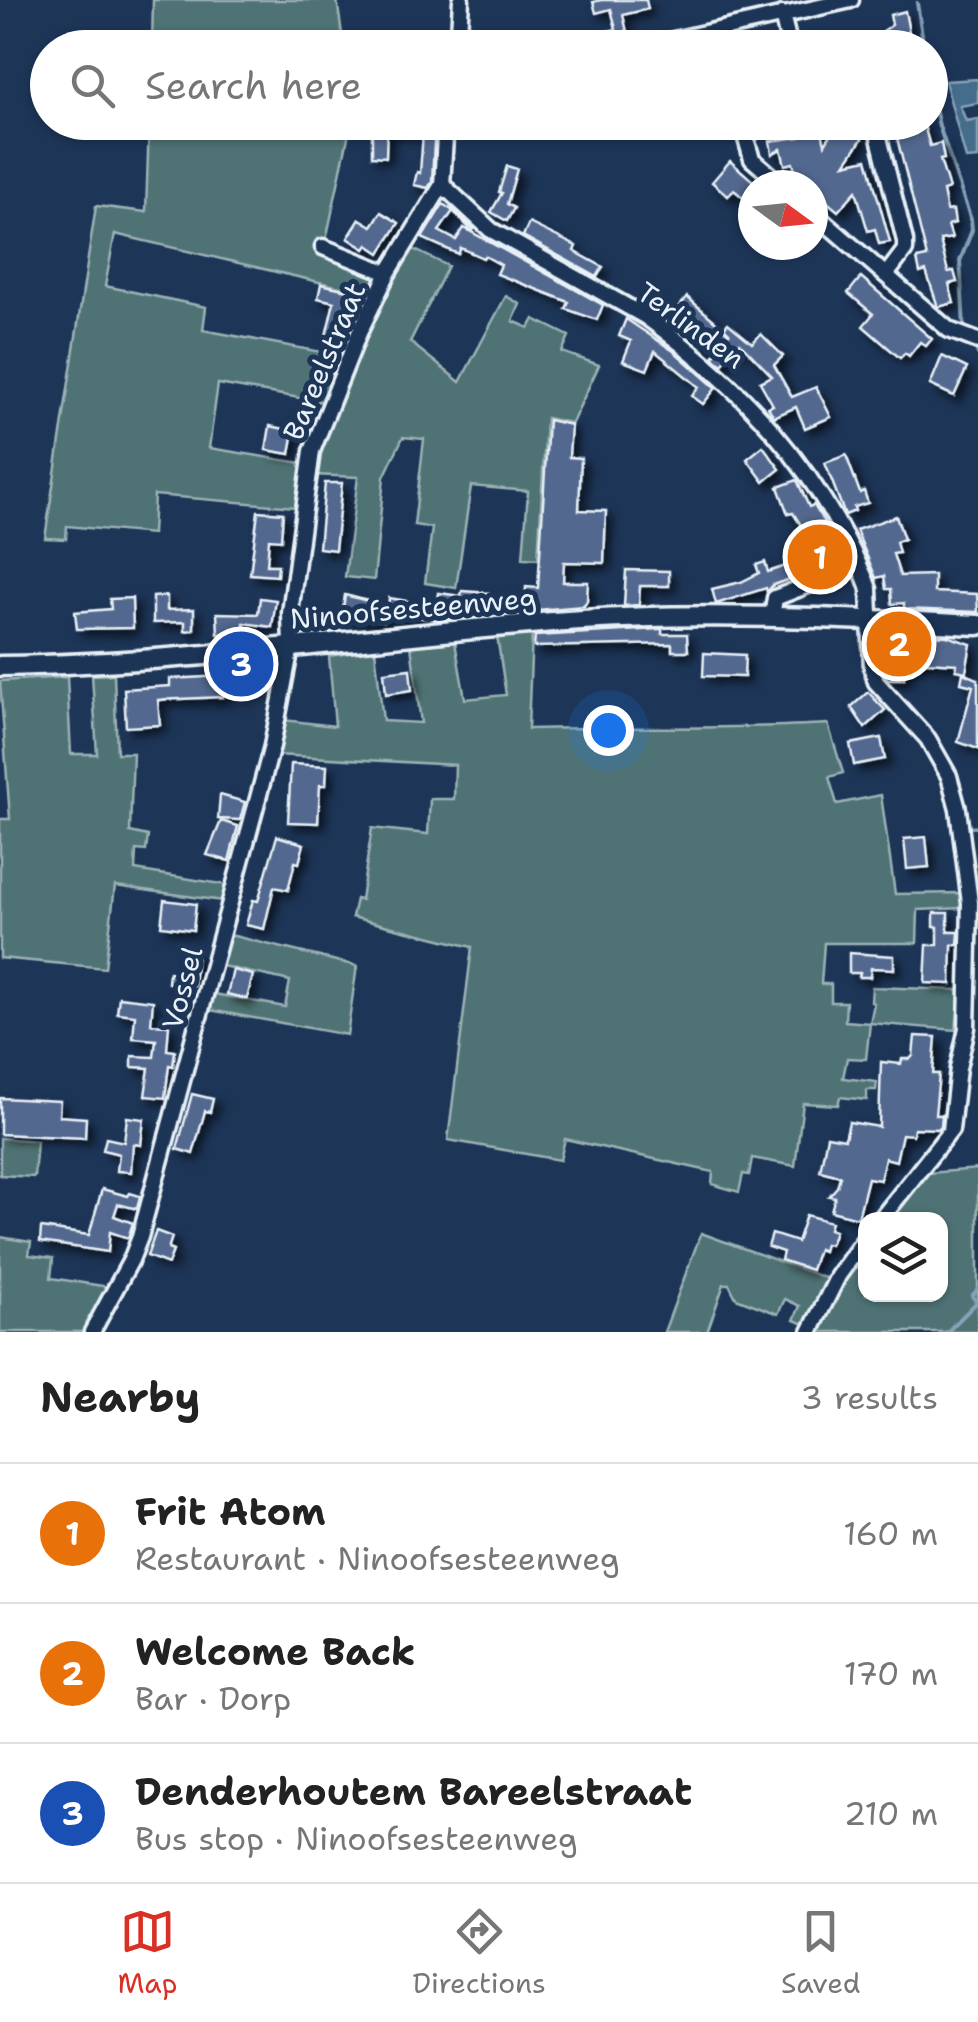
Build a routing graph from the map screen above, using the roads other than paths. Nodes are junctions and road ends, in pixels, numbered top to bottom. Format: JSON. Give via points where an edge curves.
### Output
{"nodes":[{"id":1,"x":461,"y":0,"type":"edge"},
{"id":2,"x":851,"y":0,"type":"edge"},
{"id":3,"x":782,"y":14,"type":"junction"},
{"id":4,"x":459,"y":30,"type":"edge"},
{"id":5,"x":714,"y":30,"type":"edge"},
{"id":6,"x":786,"y":30,"type":"edge"},
{"id":7,"x":445,"y":140,"type":"edge"},
{"id":8,"x":746,"y":140,"type":"edge"},
{"id":9,"x":880,"y":140,"type":"edge"},
{"id":10,"x":765,"y":170,"type":"edge"},
{"id":11,"x":442,"y":185,"type":"junction"},
{"id":12,"x":828,"y":225,"type":"edge"},
{"id":13,"x":323,"y":247,"type":"dead end"},
{"id":14,"x":388,"y":273,"type":"junction"},
{"id":15,"x":886,"y":276,"type":"junction"},
{"id":16,"x":978,"y":341,"type":"edge"},
{"id":17,"x":859,"y":565,"type":"junction"},
{"id":18,"x":772,"y":617,"type":"junction"},
{"id":19,"x":870,"y":620,"type":"junction"},
{"id":20,"x":978,"y":625,"type":"edge"},
{"id":21,"x":291,"y":648,"type":"junction"},
{"id":22,"x":0,"y":666,"type":"edge"},
{"id":23,"x":973,"y":1028,"type":"edge"},
{"id":24,"x":887,"y":1212,"type":"edge"},
{"id":25,"x":858,"y":1249,"type":"edge"},
{"id":26,"x":92,"y":1332,"type":"edge"},
{"id":27,"x":810,"y":1332,"type":"edge"}],
"edges":[{"from":1,"to":4,"type":"street"},
{"from":2,"to":3,"type":"street"},
{"from":3,"to":5,"type":"street"},
{"from":3,"to":6,"type":"street"},
{"from":7,"to":11,"type":"street"},
{"from":8,"to":10,"type":"street","via":[[752,159]]},
{"from":9,"to":15,"type":"street","via":[[905,241]]},
{"from":11,"to":14,"type":"street","name":"Bareelstraat"},
{"from":11,"to":17,"type":"street","name":"Terlinden","via":[[491,230],[646,317],[736,388],[808,477]]},
{"from":12,"to":15,"type":"street"},
{"from":13,"to":14,"type":"street","name":"Bareelstraat"},
{"from":14,"to":21,"type":"street","name":"Bareelstraat","via":[[312,451]]},
{"from":15,"to":16,"type":"street","via":[[950,330]]},
{"from":17,"to":18,"type":"street","via":[[775,598]]},
{"from":17,"to":19,"type":"street","name":"Terlinden","via":[[869,589]]},
{"from":18,"to":19,"type":"street","name":"Ninoofsesteenweg"},
{"from":18,"to":21,"type":"street","name":"Ninoofsesteenweg","via":[[556,622]]},
{"from":19,"to":20,"type":"street","name":"Ninoofsesteenweg"},
{"from":19,"to":23,"type":"street","name":"Terlinden","via":[[876,682],[928,740],[958,810],[970,903]]},
{"from":21,"to":22,"type":"street","name":"Ninoofsesteenweg"},
{"from":21,"to":26,"type":"street","name":"Vossel","via":[[237,884],[140,1237]]},
{"from":23,"to":24,"type":"street","name":"Terlinden","via":[[958,1068],[948,1137]]},
{"from":25,"to":27,"type":"street"}]}
